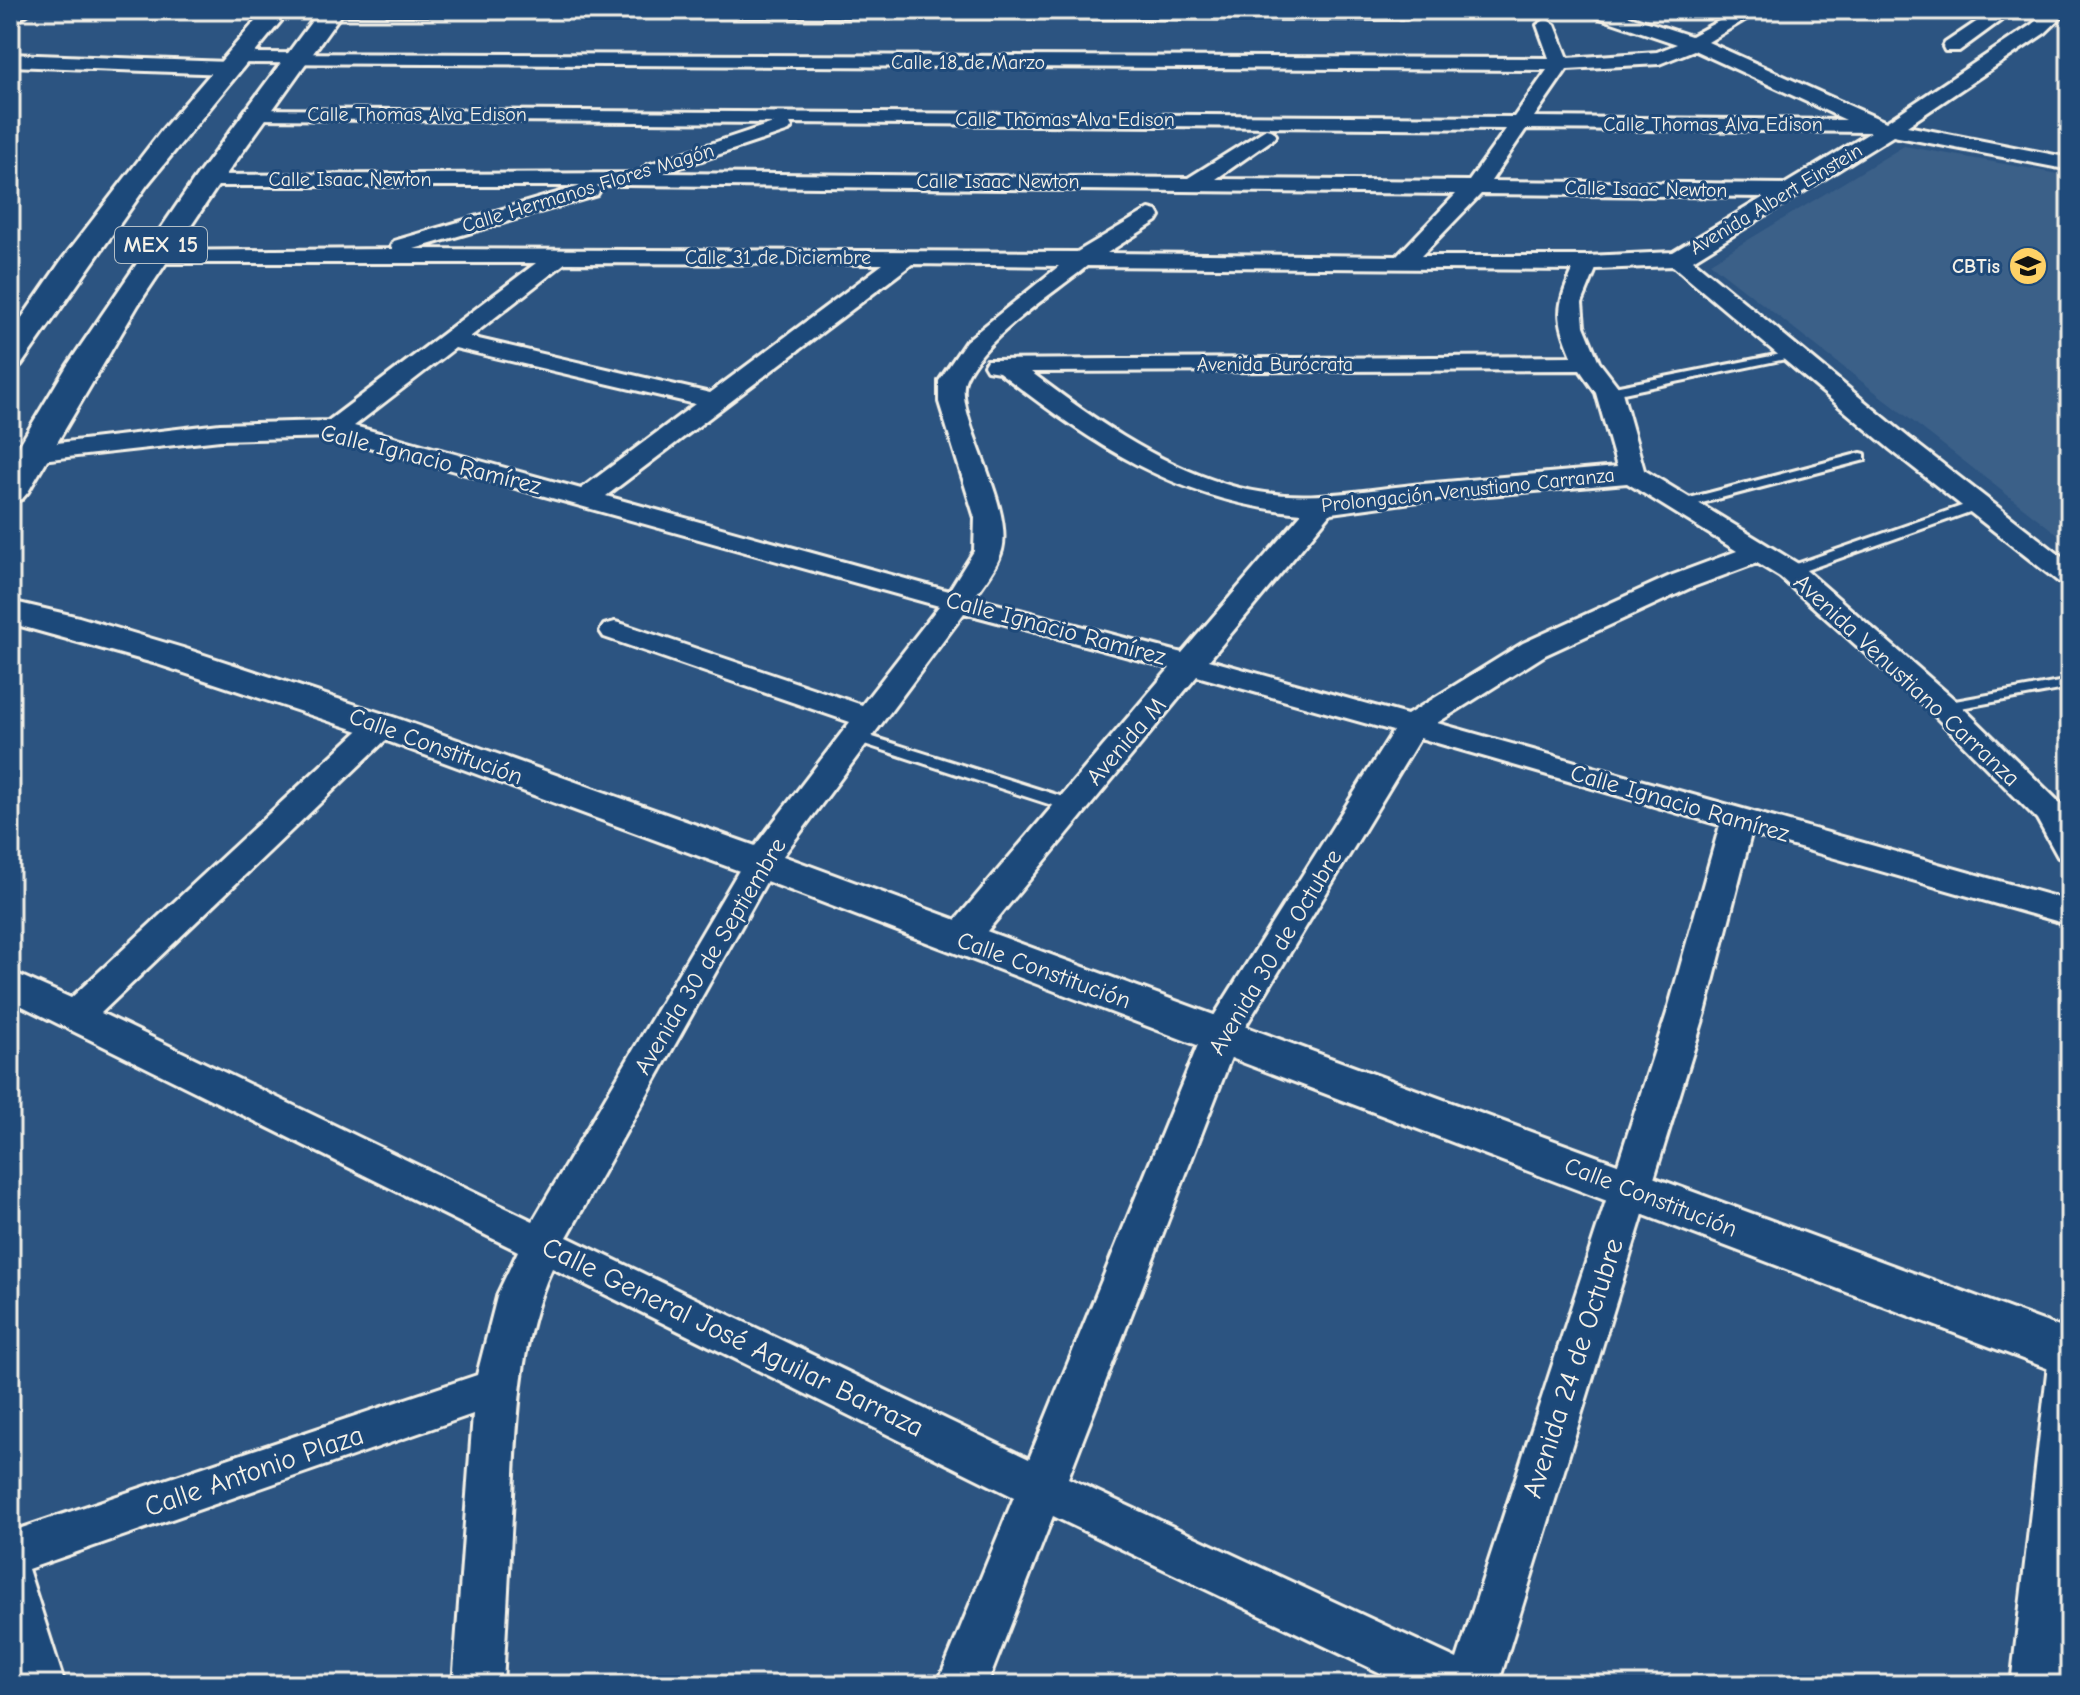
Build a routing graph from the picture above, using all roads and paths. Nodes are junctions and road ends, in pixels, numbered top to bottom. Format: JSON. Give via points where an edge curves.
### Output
{"nodes":[{"id":1,"x":24,"y":10,"type":"edge"},
{"id":2,"x":278,"y":10,"type":"edge"},
{"id":3,"x":332,"y":10,"type":"edge"},
{"id":4,"x":1594,"y":10,"type":"edge"},
{"id":5,"x":1752,"y":10,"type":"edge"},
{"id":6,"x":1977,"y":10,"type":"edge"},
{"id":7,"x":2060,"y":10,"type":"edge"},
{"id":8,"x":1161,"y":12,"type":"edge"},
{"id":9,"x":2002,"y":13,"type":"edge"},
{"id":10,"x":10,"y":20,"type":"edge"},
{"id":11,"x":1406,"y":23,"type":"edge"},
{"id":12,"x":1546,"y":25,"type":"dead end"},
{"id":13,"x":934,"y":26,"type":"junction"},
{"id":14,"x":1694,"y":43,"type":"junction"},
{"id":15,"x":1952,"y":47,"type":"dead end"},
{"id":16,"x":297,"y":57,"type":"junction"},
{"id":17,"x":10,"y":60,"type":"edge"},
{"id":18,"x":924,"y":61,"type":"junction"},
{"id":19,"x":233,"y":62,"type":"junction"},
{"id":20,"x":1561,"y":64,"type":"junction"},
{"id":21,"x":1406,"y":65,"type":"junction"},
{"id":22,"x":253,"y":113,"type":"junction"},
{"id":23,"x":823,"y":113,"type":"junction"},
{"id":24,"x":1520,"y":122,"type":"junction"},
{"id":25,"x":1882,"y":128,"type":"junction"},
{"id":26,"x":1266,"y":135,"type":"dead end"},
{"id":27,"x":2070,"y":164,"type":"edge"},
{"id":28,"x":627,"y":179,"type":"junction"},
{"id":29,"x":206,"y":180,"type":"junction"},
{"id":30,"x":1195,"y":183,"type":"junction"},
{"id":31,"x":1476,"y":187,"type":"junction"},
{"id":32,"x":1790,"y":191,"type":"junction"},
{"id":33,"x":1149,"y":216,"type":"dead end"},
{"id":34,"x":153,"y":256,"type":"junction"},
{"id":35,"x":560,"y":256,"type":"junction"},
{"id":36,"x":366,"y":257,"type":"junction"},
{"id":37,"x":907,"y":257,"type":"junction"},
{"id":38,"x":1678,"y":259,"type":"junction"},
{"id":39,"x":1079,"y":261,"type":"junction"},
{"id":40,"x":1403,"y":263,"type":"junction"},
{"id":41,"x":1587,"y":263,"type":"junction"},
{"id":42,"x":449,"y":339,"type":"junction"},
{"id":43,"x":1791,"y":355,"type":"junction"},
{"id":44,"x":10,"y":358,"type":"edge"},
{"id":45,"x":1587,"y":363,"type":"junction"},
{"id":46,"x":962,"y":364,"type":"junction"},
{"id":47,"x":1005,"y":365,"type":"junction"},
{"id":48,"x":1609,"y":392,"type":"junction"},
{"id":49,"x":717,"y":402,"type":"junction"},
{"id":50,"x":334,"y":429,"type":"junction"},
{"id":51,"x":32,"y":453,"type":"junction"},
{"id":52,"x":1861,"y":457,"type":"dead end"},
{"id":53,"x":1632,"y":474,"type":"junction"},
{"id":54,"x":10,"y":492,"type":"edge"},
{"id":55,"x":585,"y":499,"type":"junction"},
{"id":56,"x":1683,"y":504,"type":"junction"},
{"id":57,"x":1976,"y":505,"type":"junction"},
{"id":58,"x":1322,"y":506,"type":"junction"},
{"id":59,"x":1775,"y":561,"type":"junction"},
{"id":60,"x":2070,"y":577,"type":"edge"},
{"id":61,"x":957,"y":602,"type":"junction"},
{"id":62,"x":10,"y":612,"type":"edge"},
{"id":63,"x":615,"y":631,"type":"dead end"},
{"id":64,"x":1191,"y":664,"type":"junction"},
{"id":65,"x":2070,"y":684,"type":"edge"},
{"id":66,"x":1944,"y":707,"type":"junction"},
{"id":67,"x":1412,"y":725,"type":"junction"},
{"id":68,"x":382,"y":726,"type":"junction"},
{"id":69,"x":864,"y":728,"type":"junction"},
{"id":70,"x":1070,"y":805,"type":"junction"},
{"id":71,"x":2060,"y":813,"type":"edge"},
{"id":72,"x":1738,"y":820,"type":"junction"},
{"id":73,"x":2070,"y":849,"type":"edge"},
{"id":74,"x":760,"y":863,"type":"junction"},
{"id":75,"x":2070,"y":913,"type":"edge"},
{"id":76,"x":961,"y":938,"type":"junction"},
{"id":77,"x":10,"y":984,"type":"edge"},
{"id":78,"x":76,"y":1015,"type":"junction"},
{"id":79,"x":1221,"y":1035,"type":"junction"},
{"id":80,"x":1630,"y":1189,"type":"junction"},
{"id":81,"x":542,"y":1243,"type":"junction"},
{"id":82,"x":2070,"y":1354,"type":"edge"},
{"id":83,"x":2070,"y":1364,"type":"edge"},
{"id":84,"x":497,"y":1387,"type":"junction"},
{"id":85,"x":1042,"y":1488,"type":"junction"},
{"id":86,"x":10,"y":1554,"type":"edge"},
{"id":87,"x":10,"y":1582,"type":"edge"},
{"id":88,"x":40,"y":1685,"type":"edge"},
{"id":89,"x":478,"y":1685,"type":"edge"},
{"id":90,"x":962,"y":1685,"type":"edge"},
{"id":91,"x":1459,"y":1685,"type":"edge"},
{"id":92,"x":1473,"y":1685,"type":"edge"},
{"id":93,"x":2036,"y":1685,"type":"edge"}],
"edges":[{"from":1,"to":10,"type":"street"},
{"from":2,"to":19,"type":"main road","number":"MEX 15"},
{"from":3,"to":13,"type":"street"},
{"from":3,"to":16,"type":"main road","number":"MEX 15"},
{"from":4,"to":14,"type":"street"},
{"from":5,"to":14,"type":"street","name":"Calle 18 de Marzo"},
{"from":6,"to":9,"type":"street"},
{"from":7,"to":25,"type":"street","name":"Avenida Albert Einstein"},
{"from":8,"to":11,"type":"street"},
{"from":8,"to":13,"type":"street"},
{"from":9,"to":15,"type":"street"},
{"from":11,"to":21,"type":"street"},
{"from":12,"to":20,"type":"street"},
{"from":13,"to":18,"type":"street"},
{"from":14,"to":20,"type":"street","name":"Calle 18 de Marzo","via":[[1659,58]]},
{"from":14,"to":25,"type":"street"},
{"from":16,"to":18,"type":"street","name":"Calle 18 de Marzo","via":[[837,68]]},
{"from":16,"to":19,"type":"street","name":"Calle 18 de Marzo"},
{"from":16,"to":22,"type":"main road","number":"MEX 15"},
{"from":17,"to":19,"type":"street","name":"Calle 18 de Marzo"},
{"from":18,"to":21,"type":"street","name":"Calle 18 de Marzo"},
{"from":19,"to":44,"type":"main road","number":"MEX 15","via":[[65,274]]},
{"from":20,"to":21,"type":"street","name":"Calle 18 de Marzo"},
{"from":20,"to":24,"type":"street"},
{"from":22,"to":23,"type":"street","name":"Calle Thomas Alva Edison"},
{"from":22,"to":29,"type":"main road","number":"MEX 15"},
{"from":23,"to":24,"type":"street","name":"Calle Thomas Alva Edison"},
{"from":23,"to":28,"type":"street","name":"Calle Hermanos Flores Magón"},
{"from":24,"to":25,"type":"street","name":"Calle Thomas Alva Edison"},
{"from":24,"to":31,"type":"street"},
{"from":25,"to":27,"type":"street"},
{"from":25,"to":32,"type":"street","name":"Avenida Albert Einstein"},
{"from":26,"to":30,"type":"street"},
{"from":28,"to":29,"type":"street","name":"Calle Isaac Newton"},
{"from":28,"to":30,"type":"street","name":"Calle Isaac Newton"},
{"from":28,"to":36,"type":"street","name":"Calle Hermanos Flores Magón"},
{"from":29,"to":34,"type":"main road","number":"MEX 15"},
{"from":30,"to":31,"type":"street","name":"Calle Isaac Newton"},
{"from":31,"to":32,"type":"street","name":"Calle Isaac Newton"},
{"from":31,"to":40,"type":"street"},
{"from":32,"to":38,"type":"street","name":"Avenida Albert Einstein"},
{"from":33,"to":39,"type":"street","name":"Avenida 30 de Septiembre"},
{"from":34,"to":36,"type":"street","name":"Calle 31 de Diciembre"},
{"from":34,"to":51,"type":"main road","number":"MEX 15"},
{"from":35,"to":36,"type":"street","name":"Calle 31 de Diciembre"},
{"from":35,"to":37,"type":"street","name":"Calle 31 de Diciembre"},
{"from":35,"to":42,"type":"street"},
{"from":37,"to":39,"type":"street","name":"Calle 31 de Diciembre"},
{"from":37,"to":49,"type":"street"},
{"from":38,"to":41,"type":"street","name":"Avenida Albert Einstein"},
{"from":38,"to":43,"type":"street"},
{"from":39,"to":40,"type":"street","name":"Calle 31 de Diciembre"},
{"from":39,"to":46,"type":"street","name":"Avenida 30 de Septiembre","via":[[975,346]]},
{"from":40,"to":41,"type":"street","name":"Avenida Albert Einstein"},
{"from":41,"to":45,"type":"street","via":[[1570,303],[1572,326]]},
{"from":42,"to":49,"type":"street"},
{"from":42,"to":50,"type":"street"},
{"from":43,"to":48,"type":"lane"},
{"from":43,"to":57,"type":"street"},
{"from":45,"to":47,"type":"street","name":"Avenida Burócrata"},
{"from":45,"to":48,"type":"street"},
{"from":46,"to":47,"type":"street","name":"Avenida Burócrata"},
{"from":46,"to":61,"type":"street","name":"Avenida 30 de Septiembre","via":[[952,381],[952,402],[989,518],[989,539],[988,551]]},
{"from":47,"to":58,"type":"street","name":"Prolongación Venustiano Carranza","via":[[1079,421],[1187,481],[1263,501]]},
{"from":48,"to":53,"type":"street"},
{"from":49,"to":55,"type":"street"},
{"from":50,"to":51,"type":"street","name":"Calle Ignacio Ramírez","via":[[216,431]]},
{"from":50,"to":55,"type":"street","name":"Calle Ignacio Ramírez"},
{"from":51,"to":54,"type":"main road","number":"MEX 15"},
{"from":52,"to":56,"type":"lane"},
{"from":53,"to":56,"type":"street","name":"Avenida Venustiano Carranza"},
{"from":53,"to":58,"type":"street","name":"Prolongación Venustiano Carranza"},
{"from":55,"to":61,"type":"street","name":"Calle Ignacio Ramírez"},
{"from":56,"to":59,"type":"street","name":"Avenida Venustiano Carranza"},
{"from":57,"to":59,"type":"lane"},
{"from":57,"to":60,"type":"street"},
{"from":58,"to":64,"type":"street","name":"Avenida M"},
{"from":59,"to":66,"type":"street","name":"Avenida Venustiano Carranza"},
{"from":59,"to":67,"type":"street","name":"Avenida 30 de Octubre","via":[[1680,582],[1534,649]]},
{"from":61,"to":64,"type":"street","name":"Calle Ignacio Ramírez"},
{"from":61,"to":69,"type":"street","name":"Avenida 30 de Septiembre"},
{"from":62,"to":68,"type":"street","name":"Calle Constitución","via":[[170,656]]},
{"from":63,"to":69,"type":"street"},
{"from":64,"to":67,"type":"street","name":"Calle Ignacio Ramírez"},
{"from":64,"to":70,"type":"street","name":"Avenida M"},
{"from":65,"to":66,"type":"lane"},
{"from":66,"to":71,"type":"street","name":"Avenida Venustiano Carranza"},
{"from":67,"to":72,"type":"street","name":"Calle Ignacio Ramírez"},
{"from":67,"to":79,"type":"street","name":"Avenida 30 de Octubre"},
{"from":68,"to":74,"type":"street","name":"Calle Constitución"},
{"from":68,"to":78,"type":"street"},
{"from":69,"to":70,"type":"lane"},
{"from":69,"to":74,"type":"street","name":"Avenida 30 de Septiembre"},
{"from":70,"to":76,"type":"street","name":"Avenida M"},
{"from":71,"to":73,"type":"street","name":"Avenida Venustiano Carranza"},
{"from":72,"to":75,"type":"street","name":"Calle Ignacio Ramírez"},
{"from":72,"to":80,"type":"street","name":"Avenida 24 de Octubre","via":[[1686,1013]]},
{"from":74,"to":76,"type":"street","name":"Calle Constitución"},
{"from":74,"to":81,"type":"street","name":"Avenida 30 de Septiembre"},
{"from":76,"to":79,"type":"street","name":"Calle Constitución"},
{"from":77,"to":78,"type":"street","name":"Calle General José Aguilar Barraza"},
{"from":78,"to":81,"type":"street","name":"Calle General José Aguilar Barraza"},
{"from":79,"to":80,"type":"street","name":"Calle Constitución"},
{"from":79,"to":85,"type":"street","name":"Avenida 30 de Octubre"},
{"from":80,"to":82,"type":"street","name":"Calle Constitución"},
{"from":80,"to":92,"type":"street","name":"Avenida 24 de Octubre"},
{"from":81,"to":84,"type":"street","name":"Avenida 30 de Septiembre","via":[[511,1321]]},
{"from":81,"to":85,"type":"street","name":"Calle General José Aguilar Barraza"},
{"from":83,"to":93,"type":"street"},
{"from":84,"to":86,"type":"street","name":"Calle Antonio Plaza"},
{"from":84,"to":89,"type":"street","name":"Avenida 30 de Septiembre"},
{"from":85,"to":90,"type":"street","name":"Avenida 30 de Octubre"},
{"from":85,"to":91,"type":"street","name":"Calle General José Aguilar Barraza"},
{"from":87,"to":88,"type":"street"}]}
